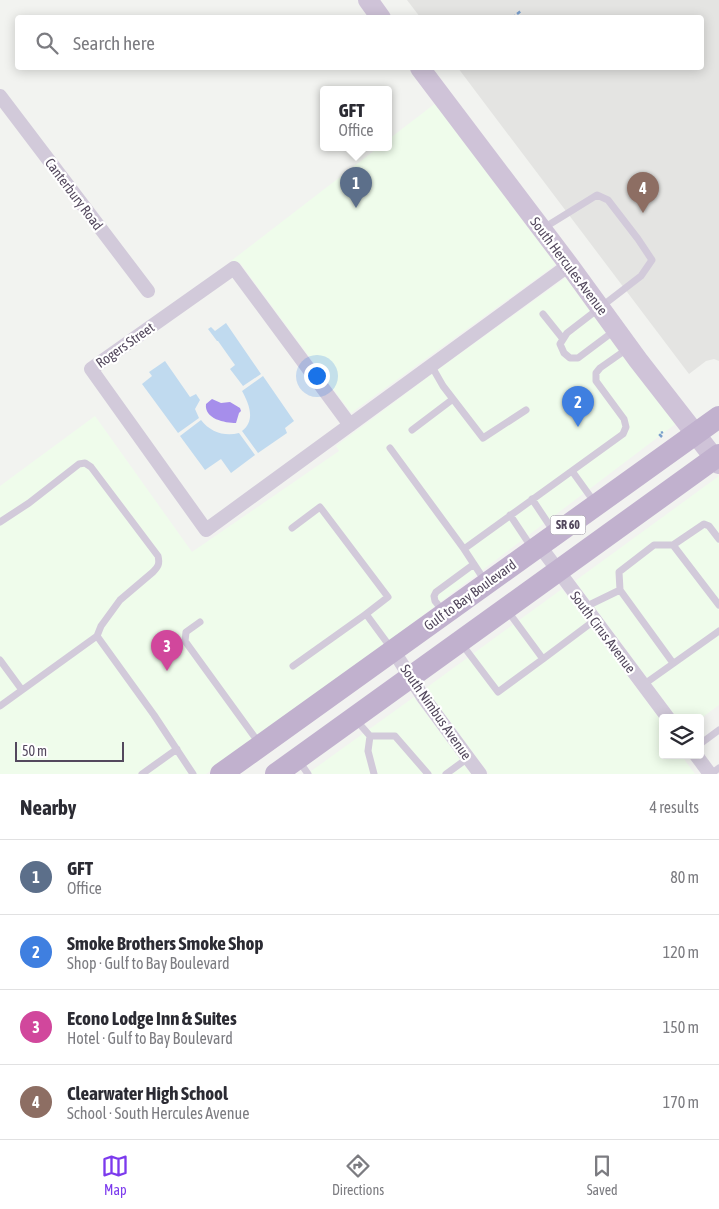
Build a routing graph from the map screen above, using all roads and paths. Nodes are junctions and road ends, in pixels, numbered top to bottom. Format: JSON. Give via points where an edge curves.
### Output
{"nodes":[{"id":1,"x":368,"y":0,"type":"edge"},
{"id":2,"x":522,"y":10,"type":"dead end"},
{"id":3,"x":379,"y":15,"type":"edge"},
{"id":4,"x":516,"y":15,"type":"edge"},
{"id":5,"x":422,"y":70,"type":"edge"},
{"id":6,"x":0,"y":96,"type":"edge"},
{"id":7,"x":542,"y":229,"type":"junction"},
{"id":8,"x":569,"y":265,"type":"junction"},
{"id":9,"x":148,"y":291,"type":"dead end"},
{"id":10,"x":600,"y":308,"type":"junction"},
{"id":11,"x":543,"y":314,"type":"dead end"},
{"id":12,"x":616,"y":329,"type":"junction"},
{"id":13,"x":563,"y":339,"type":"junction"},
{"id":14,"x":629,"y":347,"type":"junction"},
{"id":15,"x":431,"y":364,"type":"junction"},
{"id":16,"x":453,"y":399,"type":"junction"},
{"id":17,"x":526,"y":410,"type":"dead end"},
{"id":18,"x":719,"y":417,"type":"edge"},
{"id":19,"x":350,"y":424,"type":"junction"},
{"id":20,"x":412,"y":430,"type":"dead end"},
{"id":21,"x":663,"y":432,"type":"dead end"},
{"id":22,"x":696,"y":433,"type":"junction"},
{"id":23,"x":662,"y":437,"type":"dead end"},
{"id":24,"x":390,"y":448,"type":"dead end"},
{"id":25,"x":718,"y":459,"type":"edge"},
{"id":26,"x":572,"y":471,"type":"junction"},
{"id":27,"x":532,"y":500,"type":"junction"},
{"id":28,"x":596,"y":504,"type":"junction"},
{"id":29,"x":510,"y":515,"type":"junction"},
{"id":30,"x":0,"y":522,"type":"edge"},
{"id":31,"x":292,"y":528,"type":"dead end"},
{"id":32,"x":719,"y":539,"type":"edge"},
{"id":33,"x":542,"y":543,"type":"junction"},
{"id":34,"x":673,"y":545,"type":"junction"},
{"id":35,"x":464,"y":549,"type":"junction"},
{"id":36,"x":474,"y":564,"type":"junction"},
{"id":37,"x":558,"y":571,"type":"junction"},
{"id":38,"x":486,"y":583,"type":"junction"},
{"id":39,"x":620,"y":590,"type":"junction"},
{"id":40,"x":719,"y":605,"type":"edge"},
{"id":41,"x":585,"y":607,"type":"junction"},
{"id":42,"x":506,"y":609,"type":"junction"},
{"id":43,"x":444,"y":613,"type":"junction"},
{"id":44,"x":366,"y":614,"type":"junction"},
{"id":45,"x":595,"y":620,"type":"junction"},
{"id":46,"x":200,"y":622,"type":"dead end"},
{"id":47,"x":719,"y":631,"type":"edge"},
{"id":48,"x":97,"y":636,"type":"junction"},
{"id":49,"x":460,"y":642,"type":"junction"},
{"id":50,"x":393,"y":650,"type":"junction"},
{"id":51,"x":544,"y":659,"type":"junction"},
{"id":52,"x":0,"y":660,"type":"edge"},
{"id":53,"x":674,"y":664,"type":"junction"},
{"id":54,"x":293,"y":666,"type":"dead end"},
{"id":55,"x":410,"y":677,"type":"junction"},
{"id":56,"x":643,"y":685,"type":"junction"},
{"id":57,"x":22,"y":690,"type":"junction"},
{"id":58,"x":0,"y":706,"type":"edge"},
{"id":59,"x":665,"y":714,"type":"edge"},
{"id":60,"x":354,"y":718,"type":"junction"},
{"id":61,"x":719,"y":730,"type":"edge"},
{"id":62,"x":370,"y":736,"type":"junction"},
{"id":63,"x":704,"y":741,"type":"edge"},
{"id":64,"x":260,"y":746,"type":"junction"},
{"id":65,"x":177,"y":749,"type":"junction"},
{"id":66,"x":468,"y":758,"type":"junction"},
{"id":67,"x":699,"y":759,"type":"edge"},
{"id":68,"x":303,"y":766,"type":"edge"},
{"id":69,"x":719,"y":768,"type":"edge"},
{"id":70,"x":236,"y":770,"type":"edge"},
{"id":71,"x":142,"y":774,"type":"edge"},
{"id":72,"x":194,"y":774,"type":"edge"},
{"id":73,"x":276,"y":774,"type":"edge"},
{"id":74,"x":374,"y":774,"type":"edge"},
{"id":75,"x":428,"y":774,"type":"edge"},
{"id":76,"x":446,"y":774,"type":"edge"},
{"id":77,"x":480,"y":774,"type":"edge"},
{"id":78,"x":711,"y":774,"type":"edge"}],
"edges":[{"from":1,"to":3,"type":"street"},
{"from":2,"to":4,"type":"path"},
{"from":5,"to":7,"type":"street","name":"South Hercules Avenue"},
{"from":6,"to":9,"type":"street","name":"Canterbury Road"},
{"from":7,"to":8,"type":"street","name":"South Hercules Avenue"},
{"from":7,"to":10,"type":"lane","via":[[597,195],[608,200],[638,239],[652,260],[641,276]]},
{"from":8,"to":10,"type":"street","name":"South Hercules Avenue"},
{"from":8,"to":15,"type":"street","name":"Rogers Street"},
{"from":10,"to":12,"type":"street","name":"South Hercules Avenue"},
{"from":10,"to":13,"type":"lane"},
{"from":11,"to":13,"type":"lane"},
{"from":12,"to":13,"type":"lane","via":[[578,358],[570,358],[564,353],[560,344]]},
{"from":12,"to":14,"type":"street","name":"South Hercules Avenue"},
{"from":14,"to":22,"type":"street","name":"South Hercules Avenue"},
{"from":14,"to":26,"type":"lane","via":[[596,373],[596,381],[624,419],[626,427],[623,434]]},
{"from":15,"to":16,"type":"lane"},
{"from":15,"to":19,"type":"street","name":"Rogers Street"},
{"from":16,"to":17,"type":"lane","via":[[483,438]]},
{"from":16,"to":20,"type":"lane"},
{"from":18,"to":22,"type":"main road","name":"Gulf to Bay Boulevard","number":"SR 60"},
{"from":19,"to":19,"type":"street","name":"Rogers Street","via":[[206,530],[91,370],[234,268]]},
{"from":21,"to":23,"type":"path","via":[[659,434]]},
{"from":22,"to":25,"type":"street","name":"South Hercules Avenue"},
{"from":22,"to":28,"type":"main road","name":"Gulf to Bay Boulevard","number":"SR 60"},
{"from":24,"to":35,"type":"lane"},
{"from":25,"to":37,"type":"main road","number":"SR 60"},
{"from":26,"to":27,"type":"lane"},
{"from":26,"to":28,"type":"lane"},
{"from":27,"to":29,"type":"lane"},
{"from":27,"to":33,"type":"lane"},
{"from":28,"to":33,"type":"main road","name":"Gulf to Bay Boulevard","number":"SR 60"},
{"from":29,"to":33,"type":"lane"},
{"from":29,"to":35,"type":"lane"},
{"from":30,"to":48,"type":"lane","via":[[79,464],[85,462],[91,467],[158,556],[159,562],[153,572],[120,600]]},
{"from":31,"to":44,"type":"lane","via":[[320,507],[388,597]]},
{"from":32,"to":34,"type":"lane","via":[[704,524]]},
{"from":33,"to":37,"type":"street","name":"South Cirus Avenue"},
{"from":33,"to":38,"type":"main road","name":"Gulf to Bay Boulevard","number":"SR 60"},
{"from":34,"to":39,"type":"lane","via":[[654,545],[619,572]]},
{"from":34,"to":40,"type":"lane"},
{"from":35,"to":36,"type":"lane"},
{"from":36,"to":38,"type":"lane"},
{"from":36,"to":43,"type":"lane","via":[[436,592],[435,600]]},
{"from":37,"to":41,"type":"street","name":"South Cirus Avenue"},
{"from":37,"to":42,"type":"main road","number":"SR 60"},
{"from":38,"to":43,"type":"main road","name":"Gulf to Bay Boulevard","number":"SR 60"},
{"from":39,"to":41,"type":"lane"},
{"from":39,"to":53,"type":"lane"},
{"from":41,"to":45,"type":"street","name":"South Cirus Avenue"},
{"from":42,"to":49,"type":"main road","number":"SR 60"},
{"from":42,"to":51,"type":"lane"},
{"from":43,"to":50,"type":"main road","name":"Gulf to Bay Boulevard","number":"SR 60"},
{"from":44,"to":50,"type":"lane"},
{"from":44,"to":54,"type":"lane"},
{"from":45,"to":51,"type":"lane"},
{"from":45,"to":56,"type":"street","name":"South Cirus Avenue"},
{"from":46,"to":64,"type":"lane","via":[[186,632],[185,641]]},
{"from":47,"to":53,"type":"lane"},
{"from":48,"to":57,"type":"lane"},
{"from":48,"to":65,"type":"lane"},
{"from":49,"to":51,"type":"lane","via":[[498,692]]},
{"from":49,"to":55,"type":"main road","number":"SR 60"},
{"from":50,"to":55,"type":"street","name":"South Nimbus Avenue"},
{"from":50,"to":64,"type":"main road","name":"Gulf to Bay Boulevard","number":"SR 60"},
{"from":52,"to":57,"type":"lane"},
{"from":53,"to":56,"type":"lane"},
{"from":55,"to":60,"type":"main road","number":"SR 60"},
{"from":55,"to":66,"type":"street","name":"South Nimbus Avenue"},
{"from":56,"to":59,"type":"street","name":"South Cirus Avenue"},
{"from":57,"to":58,"type":"lane"},
{"from":60,"to":62,"type":"lane"},
{"from":60,"to":68,"type":"main road","number":"SR 60"},
{"from":61,"to":63,"type":"lane"},
{"from":62,"to":74,"type":"lane","via":[[368,751]]},
{"from":62,"to":75,"type":"lane","via":[[394,736]]},
{"from":64,"to":70,"type":"main road","name":"Gulf to Bay Boulevard","number":"SR 60"},
{"from":65,"to":71,"type":"lane"},
{"from":65,"to":72,"type":"lane"},
{"from":66,"to":76,"type":"lane"},
{"from":66,"to":77,"type":"street","name":"South Nimbus Avenue"},
{"from":67,"to":78,"type":"street"},
{"from":68,"to":73,"type":"main road","number":"SR 60"},
{"from":69,"to":78,"type":"lane"}]}
